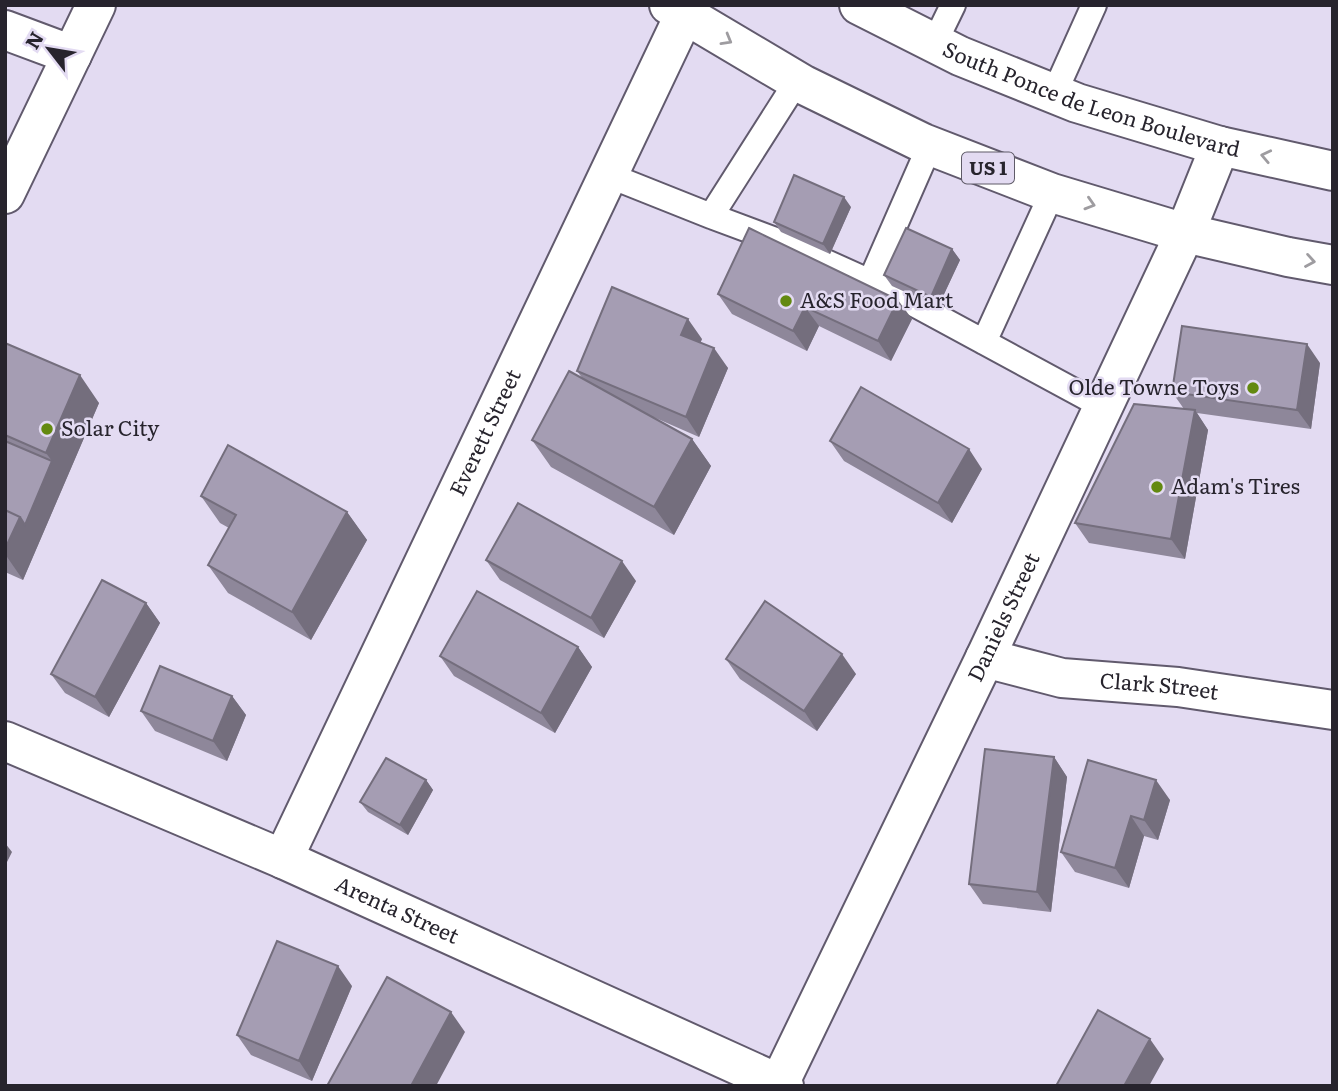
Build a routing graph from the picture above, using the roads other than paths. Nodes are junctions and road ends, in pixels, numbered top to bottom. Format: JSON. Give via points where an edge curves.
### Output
{"nodes":[{"id":1,"x":96,"y":5,"type":"edge"},
{"id":2,"x":953,"y":5,"type":"edge"},
{"id":3,"x":1094,"y":5,"type":"edge"},
{"id":4,"x":861,"y":6,"type":"edge"},
{"id":5,"x":680,"y":9,"type":"edge"},
{"id":6,"x":5,"y":30,"type":"edge"},
{"id":7,"x":934,"y":44,"type":"junction"},
{"id":8,"x":72,"y":55,"type":"junction"},
{"id":9,"x":797,"y":81,"type":"junction"},
{"id":10,"x":1054,"y":94,"type":"junction"},
{"id":11,"x":930,"y":145,"type":"junction"},
{"id":12,"x":1220,"y":146,"type":"junction"},
{"id":13,"x":1333,"y":171,"type":"edge"},
{"id":14,"x":608,"y":174,"type":"junction"},
{"id":15,"x":1052,"y":193,"type":"junction"},
{"id":16,"x":5,"y":194,"type":"edge"},
{"id":17,"x":711,"y":216,"type":"junction"},
{"id":18,"x":1185,"y":233,"type":"junction"},
{"id":19,"x":1333,"y":265,"type":"edge"},
{"id":20,"x":870,"y":282,"type":"junction"},
{"id":21,"x":984,"y":342,"type":"junction"},
{"id":22,"x":1104,"y":407,"type":"junction"},
{"id":23,"x":985,"y":658,"type":"junction"},
{"id":24,"x":1333,"y":710,"type":"edge"},
{"id":25,"x":5,"y":741,"type":"edge"},
{"id":26,"x":283,"y":859,"type":"junction"},
{"id":27,"x":782,"y":1085,"type":"edge"}],
"edges":[{"from":1,"to":8,"type":"main road"},
{"from":2,"to":7,"type":"lane"},
{"from":3,"to":10,"type":"lane"},
{"from":4,"to":7,"type":"main road","name":"South Ponce de Leon Boulevard"},
{"from":5,"to":9,"type":"main road","number":"US 1","one_way":true},
{"from":5,"to":14,"type":"main road","name":"Everett Street"},
{"from":6,"to":8,"type":"main road"},
{"from":7,"to":10,"type":"main road","name":"South Ponce de Leon Boulevard"},
{"from":8,"to":16,"type":"main road"},
{"from":9,"to":11,"type":"main road","number":"US 1"},
{"from":9,"to":17,"type":"lane"},
{"from":10,"to":12,"type":"main road","name":"South Ponce de Leon Boulevard"},
{"from":11,"to":15,"type":"main road","number":"US 1"},
{"from":11,"to":20,"type":"lane"},
{"from":13,"to":12,"type":"main road","name":"South Ponce de Leon Boulevard","one_way":true},
{"from":12,"to":18,"type":"main road","name":"Daniels Street"},
{"from":14,"to":17,"type":"lane"},
{"from":14,"to":26,"type":"main road","name":"Everett Street"},
{"from":15,"to":18,"type":"main road","number":"US 1","one_way":true},
{"from":15,"to":21,"type":"lane"},
{"from":17,"to":20,"type":"lane"},
{"from":18,"to":19,"type":"main road","number":"US 1","one_way":true},
{"from":18,"to":22,"type":"main road","name":"Daniels Street"},
{"from":20,"to":21,"type":"lane"},
{"from":21,"to":22,"type":"lane"},
{"from":22,"to":23,"type":"main road","name":"Daniels Street"},
{"from":23,"to":24,"type":"main road","name":"Clark Street","via":[[1062,678],[1178,687]]},
{"from":23,"to":27,"type":"main road","name":"Daniels Street"},
{"from":25,"to":26,"type":"main road","name":"Arenta Street"},
{"from":26,"to":27,"type":"main road","name":"Arenta Street"}]}
